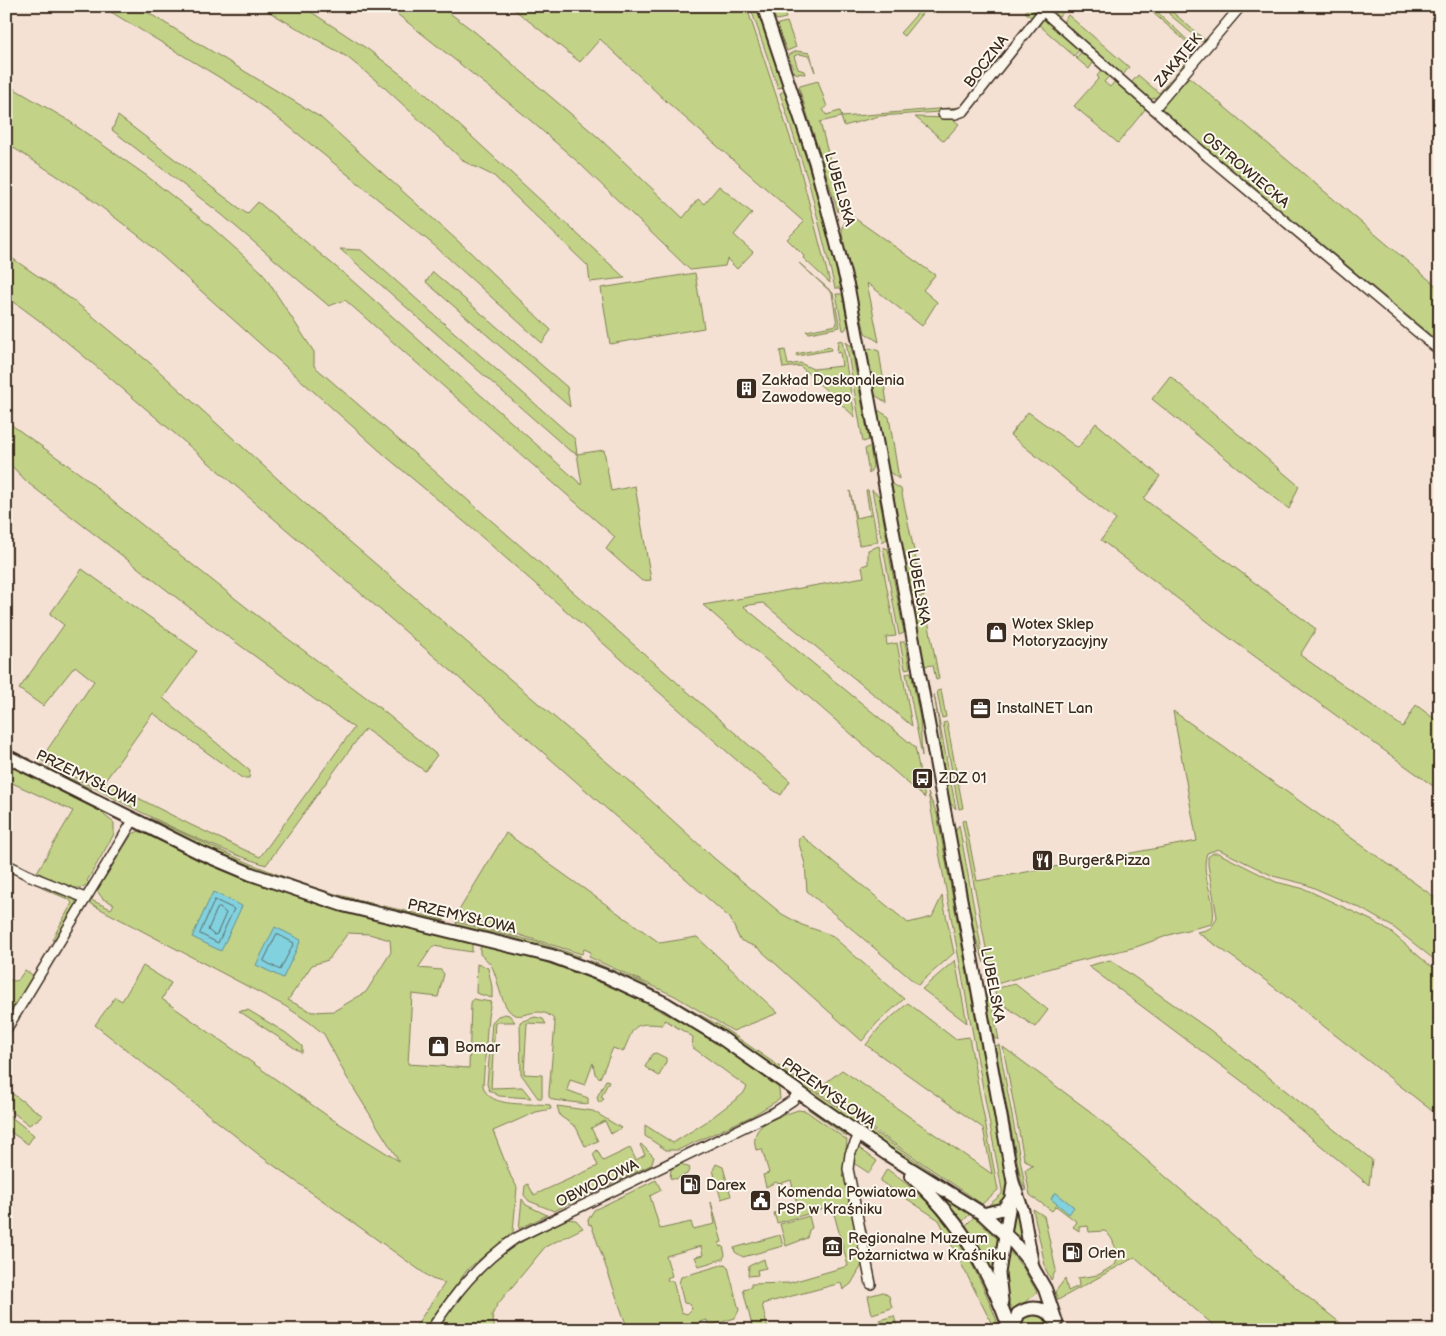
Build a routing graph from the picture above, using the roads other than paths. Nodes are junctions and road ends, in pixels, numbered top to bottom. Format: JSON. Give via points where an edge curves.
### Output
{"nodes":[{"id":1,"x":763,"y":6,"type":"edge"},
{"id":2,"x":1242,"y":6,"type":"edge"},
{"id":3,"x":1040,"y":9,"type":"edge"},
{"id":4,"x":1154,"y":110,"type":"junction"},
{"id":5,"x":943,"y":114,"type":"dead end"},
{"id":6,"x":1440,"y":351,"type":"edge"},
{"id":7,"x":6,"y":756,"type":"edge"},
{"id":8,"x":134,"y":819,"type":"junction"},
{"id":9,"x":6,"y":864,"type":"edge"},
{"id":10,"x":85,"y":898,"type":"junction"},
{"id":11,"x":6,"y":1030,"type":"edge"},
{"id":12,"x":799,"y":1092,"type":"junction"},
{"id":13,"x":859,"y":1134,"type":"junction"},
{"id":14,"x":887,"y":1154,"type":"junction"},
{"id":15,"x":1013,"y":1182,"type":"junction"},
{"id":16,"x":1010,"y":1200,"type":"junction"},
{"id":17,"x":983,"y":1214,"type":"junction"},
{"id":18,"x":1005,"y":1234,"type":"junction"},
{"id":19,"x":1033,"y":1268,"type":"junction"},
{"id":20,"x":871,"y":1284,"type":"dead end"},
{"id":21,"x":1004,"y":1313,"type":"junction"},
{"id":22,"x":1057,"y":1326,"type":"edge"},
{"id":23,"x":431,"y":1330,"type":"edge"},
{"id":24,"x":1011,"y":1330,"type":"edge"}],
"edges":[{"from":1,"to":15,"type":"street","name":"LUBELSKA","via":[[815,162],[849,291]]},
{"from":2,"to":4,"type":"street","name":"ZAKĄTEK"},
{"from":3,"to":4,"type":"street","name":"OSTROWIECKA"},
{"from":3,"to":5,"type":"street","name":"BOCZNA","via":[[964,111]]},
{"from":4,"to":6,"type":"street","name":"OSTROWIECKA"},
{"from":7,"to":8,"type":"main road","name":"PRZEMYSŁOWA"},
{"from":8,"to":10,"type":"street"},
{"from":8,"to":12,"type":"main road","name":"PRZEMYSŁOWA","via":[[201,853],[289,888],[357,909],[532,950],[602,974],[698,1022]]},
{"from":9,"to":10,"type":"street"},
{"from":10,"to":11,"type":"street"},
{"from":12,"to":13,"type":"main road","name":"PRZEMYSŁOWA"},
{"from":12,"to":23,"type":"street","name":"OBWODOWA","via":[[775,1112],[516,1238],[482,1263],[462,1285]]},
{"from":13,"to":14,"type":"main road","name":"PRZEMYSŁOWA"},
{"from":13,"to":20,"type":"street","via":[[850,1154],[848,1169]]},
{"from":14,"to":17,"type":"main road","name":"PRZEMYSŁOWA"},
{"from":14,"to":21,"type":"main road","name":"PRZEMYSŁOWA","via":[[932,1194],[954,1220]]},
{"from":15,"to":16,"type":"street","name":"LUBELSKA"},
{"from":15,"to":19,"type":"street","name":"LUBELSKA","via":[[1023,1210]]},
{"from":16,"to":17,"type":"street","via":[[998,1212]]},
{"from":16,"to":18,"type":"street","name":"LUBELSKA"},
{"from":17,"to":18,"type":"main road","name":"PRZEMYSŁOWA"},
{"from":18,"to":19,"type":"main road","name":"PRZEMYSŁOWA"},
{"from":18,"to":21,"type":"street","name":"LUBELSKA","via":[[999,1273]]},
{"from":19,"to":22,"type":"main road","name":"LUBELSKA","via":[[1045,1289]]},
{"from":21,"to":24,"type":"main road","name":"LUBELSKA"},
{"from":22,"to":24,"type":"main road","via":[[1044,1310],[1030,1309],[1018,1314]]}]}
